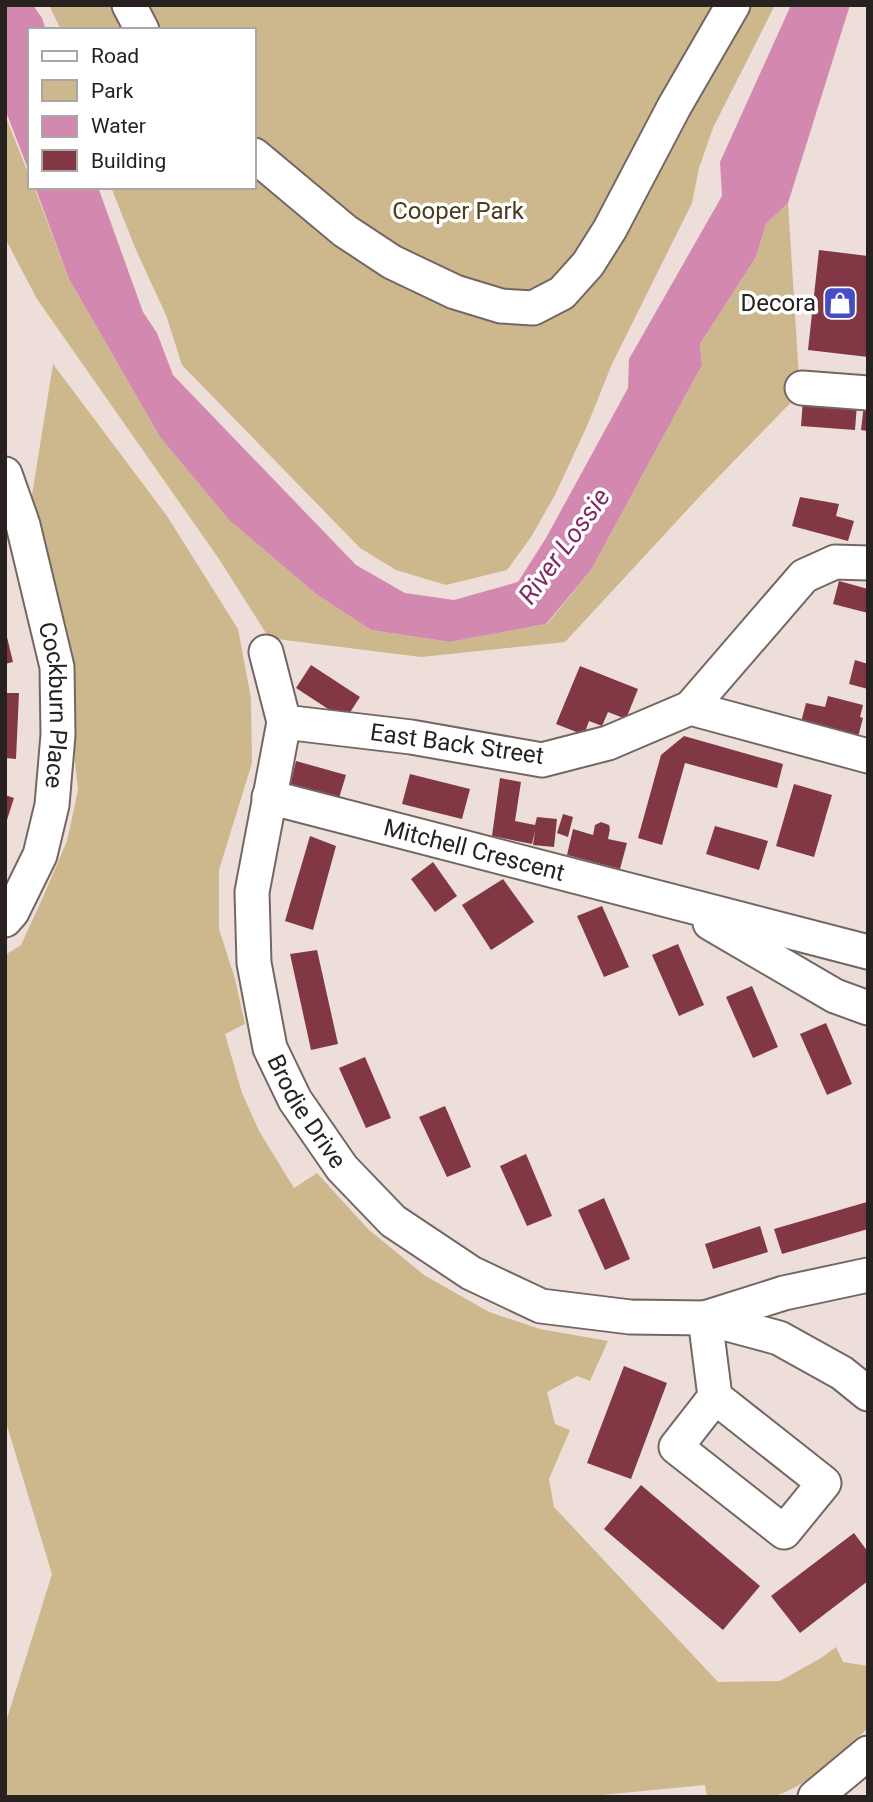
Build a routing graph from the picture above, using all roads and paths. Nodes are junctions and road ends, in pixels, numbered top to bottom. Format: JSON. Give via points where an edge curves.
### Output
{"nodes":[{"id":1,"x":130,"y":5,"type":"edge"},
{"id":2,"x":733,"y":5,"type":"edge"},
{"id":3,"x":141,"y":28,"type":"edge"},
{"id":4,"x":256,"y":157,"type":"edge"},
{"id":5,"x":802,"y":388,"type":"dead end"},
{"id":6,"x":868,"y":393,"type":"edge"},
{"id":7,"x":5,"y":474,"type":"edge"},
{"id":8,"x":14,"y":527,"type":"edge"},
{"id":9,"x":868,"y":563,"type":"edge"},
{"id":10,"x":266,"y":652,"type":"dead end"},
{"id":11,"x":690,"y":708,"type":"junction"},
{"id":12,"x":284,"y":722,"type":"junction"},
{"id":13,"x":868,"y":756,"type":"edge"},
{"id":14,"x":269,"y":797,"type":"junction"},
{"id":15,"x":678,"y":903,"type":"junction"},
{"id":16,"x":5,"y":920,"type":"edge"},
{"id":17,"x":868,"y":952,"type":"edge"},
{"id":18,"x":868,"y":1008,"type":"edge"},
{"id":19,"x":868,"y":1275,"type":"edge"},
{"id":20,"x":705,"y":1318,"type":"junction"},
{"id":21,"x":868,"y":1394,"type":"edge"},
{"id":22,"x":715,"y":1397,"type":"dead end"},
{"id":23,"x":868,"y":1753,"type":"edge"},
{"id":24,"x":815,"y":1797,"type":"edge"}],
"edges":[{"from":1,"to":3,"type":"street"},
{"from":2,"to":4,"type":"street","via":[[588,264],[562,293],[533,308],[501,306],[455,292],[392,262],[345,231]]},
{"from":5,"to":6,"type":"street"},
{"from":7,"to":8,"type":"street","name":"Cockburn Place"},
{"from":8,"to":16,"type":"street","name":"Cockburn Place","via":[[57,667],[58,735],[52,805],[40,855]]},
{"from":9,"to":11,"type":"street","via":[[835,562],[804,576]]},
{"from":10,"to":12,"type":"street","name":"Brodie Drive"},
{"from":11,"to":12,"type":"street","name":"East Back Street","via":[[608,743],[542,760],[411,737]]},
{"from":11,"to":13,"type":"street"},
{"from":12,"to":14,"type":"street","name":"Brodie Drive"},
{"from":14,"to":15,"type":"street","name":"Mitchell Crescent"},
{"from":14,"to":20,"type":"street","name":"Brodie Drive","via":[[251,892],[254,963],[270,1048],[295,1100],[342,1168],[393,1221],[471,1273],[541,1306],[629,1317]]},
{"from":15,"to":17,"type":"street","name":"Mitchell Crescent"},
{"from":15,"to":18,"type":"street","name":"Mitchell Crescent","via":[[835,996]]},
{"from":19,"to":20,"type":"street","name":"Brodie Drive","via":[[783,1293]]},
{"from":20,"to":21,"type":"street","name":"Brodie Drive","via":[[779,1338],[842,1373]]},
{"from":20,"to":22,"type":"street"},
{"from":23,"to":24,"type":"street"}]}
